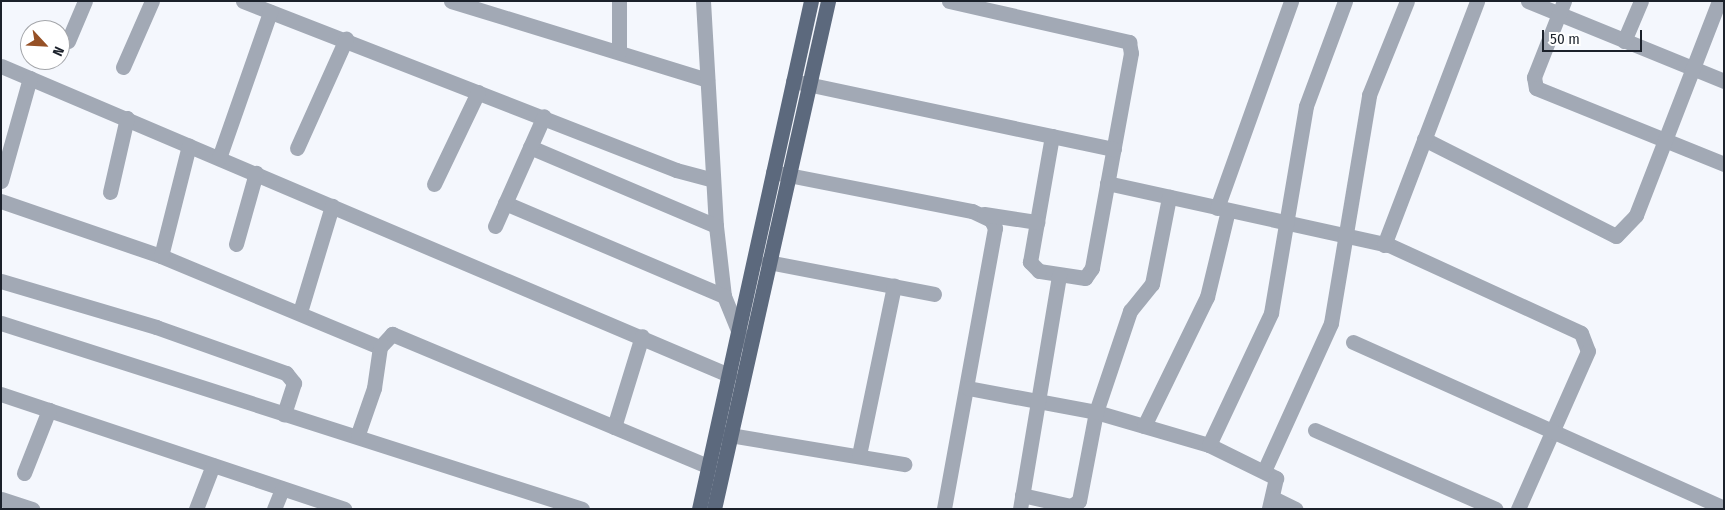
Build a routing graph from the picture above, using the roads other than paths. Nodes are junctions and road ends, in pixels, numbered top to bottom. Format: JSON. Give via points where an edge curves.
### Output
{"nodes":[{"id":1,"x":85,"y":1,"type":"edge"},
{"id":2,"x":152,"y":1,"type":"edge"},
{"id":3,"x":244,"y":1,"type":"edge"},
{"id":4,"x":451,"y":1,"type":"edge"},
{"id":5,"x":619,"y":1,"type":"edge"},
{"id":6,"x":703,"y":1,"type":"edge"},
{"id":7,"x":811,"y":1,"type":"edge"},
{"id":8,"x":828,"y":1,"type":"edge"},
{"id":9,"x":949,"y":1,"type":"edge"},
{"id":10,"x":1291,"y":1,"type":"edge"},
{"id":11,"x":1345,"y":1,"type":"edge"},
{"id":12,"x":1407,"y":1,"type":"edge"},
{"id":13,"x":1477,"y":1,"type":"edge"},
{"id":14,"x":1528,"y":1,"type":"edge"},
{"id":15,"x":1641,"y":1,"type":"edge"},
{"id":16,"x":1719,"y":1,"type":"edge"},
{"id":17,"x":1561,"y":8,"type":"edge"},
{"id":18,"x":270,"y":12,"type":"junction"},
{"id":19,"x":70,"y":36,"type":"edge"},
{"id":20,"x":346,"y":39,"type":"junction"},
{"id":21,"x":1624,"y":41,"type":"junction"},
{"id":22,"x":619,"y":52,"type":"junction"},
{"id":23,"x":1,"y":66,"type":"edge"},
{"id":24,"x":123,"y":67,"type":"dead end"},
{"id":25,"x":1692,"y":68,"type":"junction"},
{"id":26,"x":30,"y":78,"type":"junction"},
{"id":27,"x":707,"y":80,"type":"junction"},
{"id":28,"x":793,"y":81,"type":"junction"},
{"id":29,"x":1724,"y":81,"type":"edge"},
{"id":30,"x":809,"y":84,"type":"junction"},
{"id":31,"x":478,"y":92,"type":"junction"},
{"id":32,"x":544,"y":116,"type":"junction"},
{"id":33,"x":127,"y":118,"type":"junction"},
{"id":34,"x":1052,"y":136,"type":"junction"},
{"id":35,"x":1424,"y":139,"type":"junction"},
{"id":36,"x":1664,"y":141,"type":"junction"},
{"id":37,"x":190,"y":145,"type":"junction"},
{"id":38,"x":530,"y":147,"type":"junction"},
{"id":39,"x":297,"y":148,"type":"dead end"},
{"id":40,"x":1114,"y":149,"type":"junction"},
{"id":41,"x":219,"y":158,"type":"junction"},
{"id":42,"x":1724,"y":164,"type":"edge"},
{"id":43,"x":256,"y":173,"type":"junction"},
{"id":44,"x":780,"y":174,"type":"junction"},
{"id":45,"x":712,"y":180,"type":"junction"},
{"id":46,"x":1,"y":182,"type":"edge"},
{"id":47,"x":1108,"y":183,"type":"junction"},
{"id":48,"x":434,"y":184,"type":"dead end"},
{"id":49,"x":110,"y":192,"type":"dead end"},
{"id":50,"x":1169,"y":197,"type":"junction"},
{"id":51,"x":1,"y":201,"type":"edge"},
{"id":52,"x":505,"y":203,"type":"junction"},
{"id":53,"x":332,"y":206,"type":"junction"},
{"id":54,"x":1222,"y":209,"type":"junction"},
{"id":55,"x":984,"y":214,"type":"junction"},
{"id":56,"x":1037,"y":222,"type":"junction"},
{"id":57,"x":1288,"y":222,"type":"junction"},
{"id":58,"x":495,"y":226,"type":"dead end"},
{"id":59,"x":716,"y":226,"type":"junction"},
{"id":60,"x":1343,"y":235,"type":"junction"},
{"id":61,"x":236,"y":244,"type":"dead end"},
{"id":62,"x":1384,"y":244,"type":"junction"},
{"id":63,"x":161,"y":256,"type":"junction"},
{"id":64,"x":768,"y":262,"type":"junction"},
{"id":65,"x":1058,"y":275,"type":"junction"},
{"id":66,"x":1,"y":281,"type":"edge"},
{"id":67,"x":894,"y":286,"type":"junction"},
{"id":68,"x":934,"y":294,"type":"dead end"},
{"id":69,"x":724,"y":296,"type":"junction"},
{"id":70,"x":300,"y":312,"type":"junction"},
{"id":71,"x":1,"y":323,"type":"edge"},
{"id":72,"x":737,"y":333,"type":"junction"},
{"id":73,"x":642,"y":336,"type":"junction"},
{"id":74,"x":1353,"y":342,"type":"dead end"},
{"id":75,"x":380,"y":347,"type":"junction"},
{"id":76,"x":748,"y":348,"type":"junction"},
{"id":77,"x":730,"y":375,"type":"junction"},
{"id":78,"x":968,"y":388,"type":"junction"},
{"id":79,"x":1,"y":394,"type":"edge"},
{"id":80,"x":1039,"y":401,"type":"junction"},
{"id":81,"x":49,"y":410,"type":"junction"},
{"id":82,"x":1096,"y":412,"type":"junction"},
{"id":83,"x":284,"y":414,"type":"junction"},
{"id":84,"x":1144,"y":426,"type":"junction"},
{"id":85,"x":614,"y":427,"type":"junction"},
{"id":86,"x":1315,"y":430,"type":"dead end"},
{"id":87,"x":1553,"y":430,"type":"junction"},
{"id":88,"x":716,"y":432,"type":"junction"},
{"id":89,"x":358,"y":434,"type":"junction"},
{"id":90,"x":731,"y":434,"type":"junction"},
{"id":91,"x":1209,"y":445,"type":"junction"},
{"id":92,"x":859,"y":455,"type":"junction"},
{"id":93,"x":904,"y":464,"type":"dead end"},
{"id":94,"x":213,"y":465,"type":"junction"},
{"id":95,"x":708,"y":466,"type":"junction"},
{"id":96,"x":1264,"y":471,"type":"junction"},
{"id":97,"x":24,"y":473,"type":"dead end"},
{"id":98,"x":282,"y":488,"type":"junction"},
{"id":99,"x":1,"y":499,"type":"edge"},
{"id":100,"x":1021,"y":502,"type":"edge"},
{"id":101,"x":1271,"y":504,"type":"edge"},
{"id":102,"x":1724,"y":508,"type":"edge"},
{"id":103,"x":32,"y":509,"type":"edge"},
{"id":104,"x":196,"y":509,"type":"edge"},
{"id":105,"x":274,"y":509,"type":"edge"},
{"id":106,"x":344,"y":509,"type":"edge"},
{"id":107,"x":582,"y":509,"type":"edge"},
{"id":108,"x":699,"y":509,"type":"edge"},
{"id":109,"x":714,"y":509,"type":"edge"},
{"id":110,"x":944,"y":509,"type":"edge"},
{"id":111,"x":1296,"y":509,"type":"edge"},
{"id":112,"x":1496,"y":509,"type":"edge"},
{"id":113,"x":1518,"y":509,"type":"edge"}],
"edges":[{"from":1,"to":19,"type":"street"},
{"from":2,"to":24,"type":"street"},
{"from":3,"to":18,"type":"street"},
{"from":4,"to":22,"type":"street"},
{"from":5,"to":22,"type":"street"},
{"from":6,"to":27,"type":"street"},
{"from":7,"to":28,"type":"main road"},
{"from":8,"to":30,"type":"main road"},
{"from":9,"to":40,"type":"street","via":[[1129,42],[1132,53]]},
{"from":10,"to":54,"type":"street"},
{"from":11,"to":57,"type":"street","via":[[1306,106]]},
{"from":12,"to":60,"type":"street","via":[[1369,95]]},
{"from":13,"to":35,"type":"street"},
{"from":14,"to":17,"type":"street"},
{"from":15,"to":21,"type":"street"},
{"from":16,"to":25,"type":"street"},
{"from":17,"to":21,"type":"street"},
{"from":17,"to":36,"type":"street","via":[[1534,77],[1536,88]]},
{"from":18,"to":20,"type":"street"},
{"from":18,"to":41,"type":"street"},
{"from":20,"to":31,"type":"street"},
{"from":20,"to":39,"type":"street"},
{"from":21,"to":25,"type":"street"},
{"from":22,"to":27,"type":"street"},
{"from":23,"to":26,"type":"street"},
{"from":25,"to":29,"type":"street"},
{"from":25,"to":36,"type":"street"},
{"from":26,"to":33,"type":"street"},
{"from":26,"to":46,"type":"street"},
{"from":27,"to":45,"type":"street"},
{"from":28,"to":30,"type":"street"},
{"from":28,"to":44,"type":"main road"},
{"from":30,"to":34,"type":"street"},
{"from":30,"to":44,"type":"main road"},
{"from":31,"to":32,"type":"street"},
{"from":31,"to":48,"type":"street"},
{"from":32,"to":38,"type":"street"},
{"from":32,"to":45,"type":"street","via":[[676,170]]},
{"from":33,"to":37,"type":"street"},
{"from":33,"to":49,"type":"street"},
{"from":34,"to":40,"type":"street"},
{"from":34,"to":56,"type":"street"},
{"from":35,"to":36,"type":"street","via":[[1616,236],[1636,215]]},
{"from":35,"to":62,"type":"street"},
{"from":36,"to":42,"type":"street"},
{"from":37,"to":41,"type":"street"},
{"from":37,"to":63,"type":"street"},
{"from":38,"to":52,"type":"street"},
{"from":38,"to":59,"type":"street"},
{"from":40,"to":47,"type":"street"},
{"from":41,"to":43,"type":"street"},
{"from":43,"to":53,"type":"street"},
{"from":43,"to":61,"type":"street"},
{"from":44,"to":55,"type":"street"},
{"from":44,"to":64,"type":"main road"},
{"from":44,"to":72,"type":"main road"},
{"from":45,"to":59,"type":"street"},
{"from":47,"to":50,"type":"street"},
{"from":47,"to":65,"type":"street","via":[[1090,274],[1079,279]]},
{"from":50,"to":54,"type":"street"},
{"from":50,"to":82,"type":"street","via":[[1150,290],[1130,311]]},
{"from":51,"to":63,"type":"street"},
{"from":52,"to":58,"type":"street"},
{"from":52,"to":69,"type":"street"},
{"from":53,"to":70,"type":"street"},
{"from":53,"to":73,"type":"street"},
{"from":54,"to":57,"type":"street"},
{"from":54,"to":84,"type":"street","via":[[1207,297]]},
{"from":55,"to":56,"type":"street"},
{"from":55,"to":78,"type":"street","via":[[995,228]]},
{"from":56,"to":65,"type":"street","via":[[1030,262],[1039,271]]},
{"from":57,"to":60,"type":"street"},
{"from":57,"to":91,"type":"street","via":[[1271,313]]},
{"from":59,"to":69,"type":"street"},
{"from":60,"to":62,"type":"street"},
{"from":60,"to":96,"type":"street","via":[[1331,323]]},
{"from":62,"to":87,"type":"street","via":[[1586,337],[1588,350]]},
{"from":63,"to":70,"type":"street"},
{"from":64,"to":67,"type":"street"},
{"from":64,"to":76,"type":"main road"},
{"from":65,"to":80,"type":"street"},
{"from":66,"to":83,"type":"street","via":[[156,327],[286,373],[294,383]]},
{"from":67,"to":68,"type":"street"},
{"from":67,"to":92,"type":"street"},
{"from":69,"to":72,"type":"street"},
{"from":70,"to":75,"type":"street"},
{"from":71,"to":83,"type":"street"},
{"from":72,"to":76,"type":"street"},
{"from":72,"to":77,"type":"main road"},
{"from":73,"to":77,"type":"street"},
{"from":73,"to":85,"type":"street"},
{"from":74,"to":87,"type":"street"},
{"from":75,"to":85,"type":"street","via":[[385,338],[400,334]]},
{"from":75,"to":89,"type":"street","via":[[374,388]]},
{"from":76,"to":90,"type":"main road"},
{"from":77,"to":88,"type":"main road"},
{"from":78,"to":80,"type":"street"},
{"from":78,"to":110,"type":"street"},
{"from":79,"to":81,"type":"street"},
{"from":80,"to":82,"type":"street"},
{"from":80,"to":100,"type":"street"},
{"from":81,"to":94,"type":"street"},
{"from":81,"to":97,"type":"street"},
{"from":82,"to":84,"type":"street"},
{"from":82,"to":100,"type":"street","via":[[1079,502],[1071,506]]},
{"from":83,"to":89,"type":"street"},
{"from":84,"to":91,"type":"street"},
{"from":85,"to":95,"type":"street"},
{"from":86,"to":112,"type":"street"},
{"from":87,"to":102,"type":"street"},
{"from":87,"to":113,"type":"street"},
{"from":88,"to":90,"type":"street"},
{"from":88,"to":95,"type":"main road"},
{"from":89,"to":107,"type":"street"},
{"from":90,"to":92,"type":"street"},
{"from":90,"to":109,"type":"main road"},
{"from":91,"to":96,"type":"street"},
{"from":92,"to":93,"type":"street"},
{"from":94,"to":98,"type":"street"},
{"from":94,"to":104,"type":"street"},
{"from":95,"to":108,"type":"main road"},
{"from":96,"to":101,"type":"street","via":[[1276,478]]},
{"from":98,"to":105,"type":"street"},
{"from":98,"to":106,"type":"street"},
{"from":99,"to":103,"type":"street"},
{"from":101,"to":111,"type":"street"}]}
